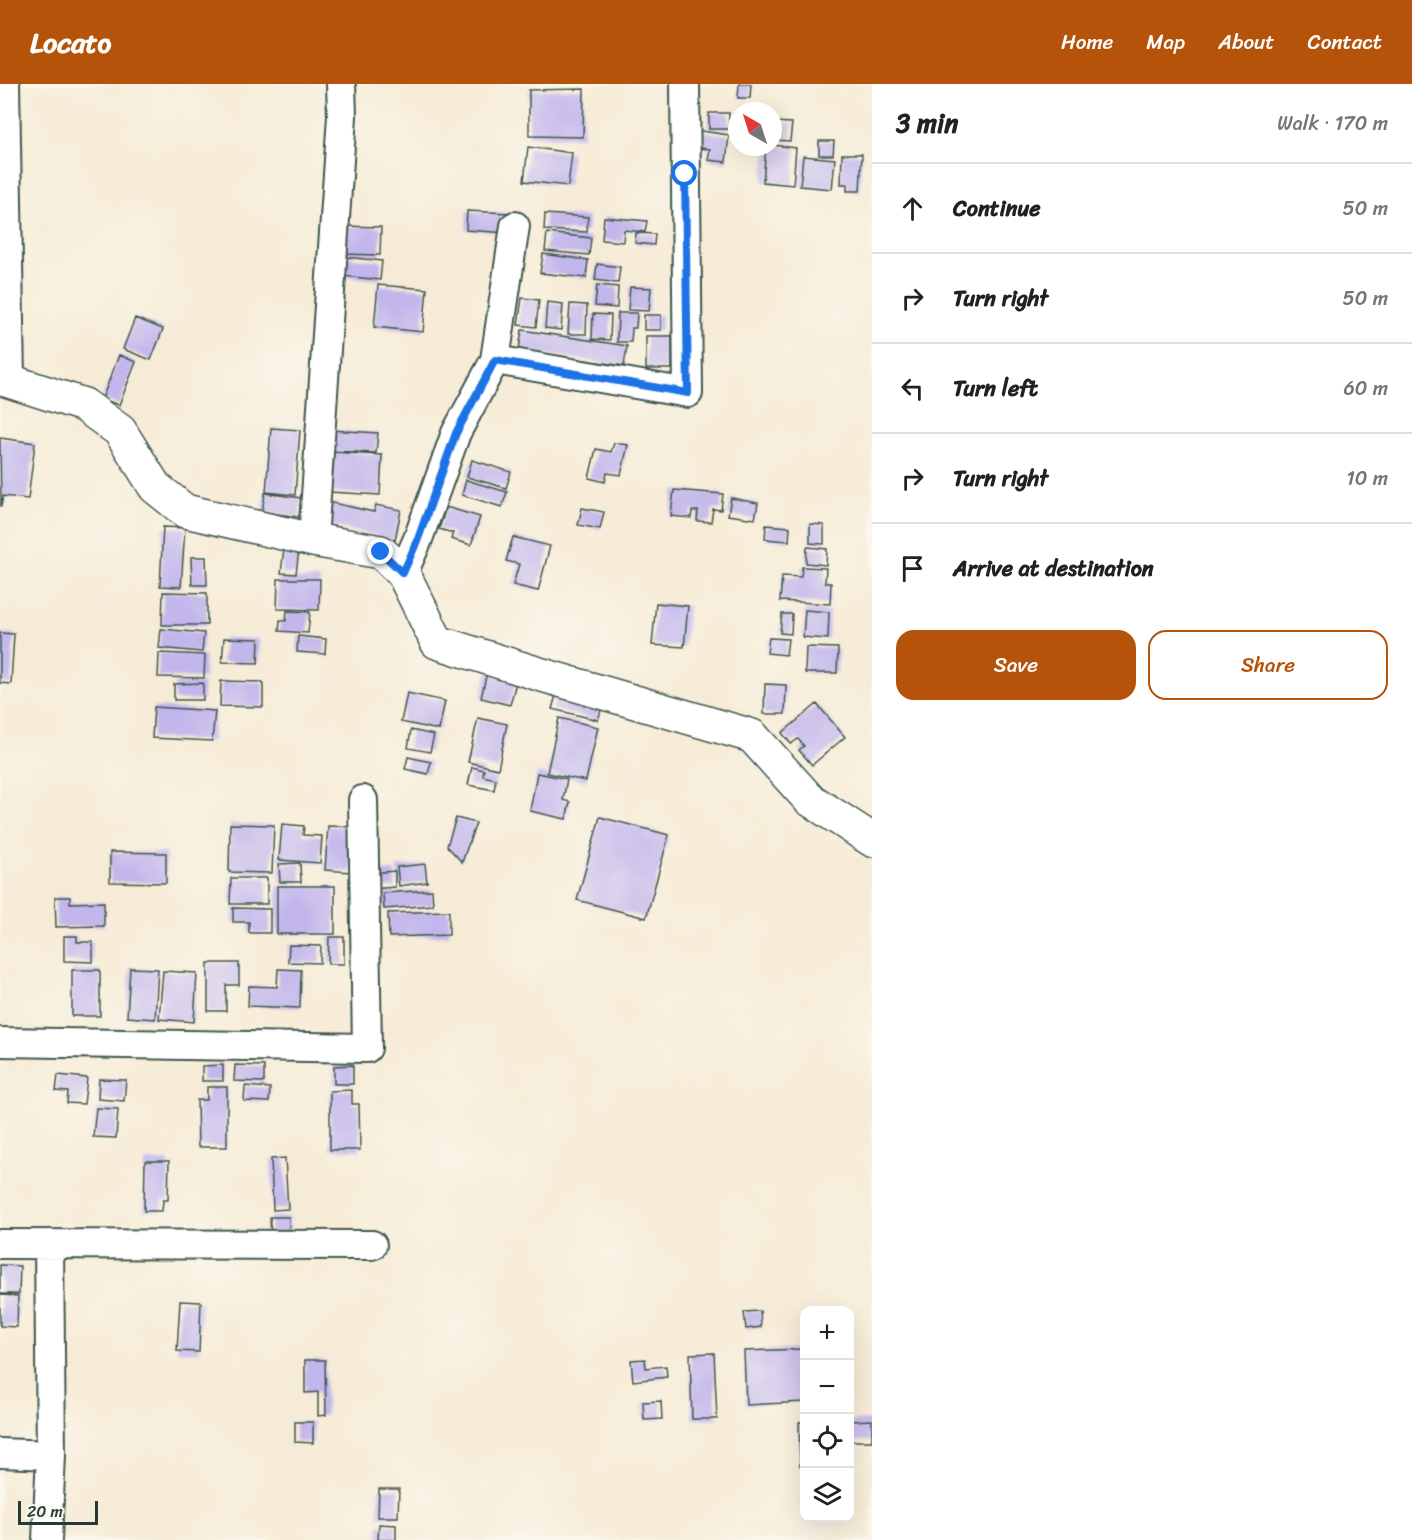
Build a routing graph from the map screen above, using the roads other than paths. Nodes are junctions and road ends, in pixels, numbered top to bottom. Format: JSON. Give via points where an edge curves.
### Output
{"nodes":[{"id":1,"x":5,"y":84,"type":"edge"},
{"id":2,"x":341,"y":84,"type":"edge"},
{"id":3,"x":685,"y":84,"type":"edge"},
{"id":4,"x":515,"y":226,"type":"dead end"},
{"id":5,"x":495,"y":360,"type":"junction"},
{"id":6,"x":5,"y":380,"type":"edge"},
{"id":7,"x":313,"y":540,"type":"junction"},
{"id":8,"x":403,"y":573,"type":"junction"},
{"id":9,"x":363,"y":800,"type":"dead end"},
{"id":10,"x":872,"y":840,"type":"edge"},
{"id":11,"x":0,"y":1042,"type":"edge"},
{"id":12,"x":0,"y":1244,"type":"edge"},
{"id":13,"x":49,"y":1244,"type":"junction"},
{"id":14,"x":372,"y":1245,"type":"dead end"},
{"id":15,"x":0,"y":1453,"type":"edge"},
{"id":16,"x":51,"y":1455,"type":"junction"},
{"id":17,"x":47,"y":1540,"type":"edge"}],
"edges":[{"from":1,"to":6,"type":"street"},
{"from":2,"to":7,"type":"street"},
{"from":3,"to":5,"type":"street","via":[[688,393]]},
{"from":4,"to":5,"type":"street"},
{"from":5,"to":8,"type":"street","via":[[456,433]]},
{"from":6,"to":7,"type":"street","via":[[93,411],[120,431],[155,487],[185,510]]},
{"from":7,"to":8,"type":"street","via":[[381,552]]},
{"from":8,"to":10,"type":"street","via":[[436,642],[752,736],[809,799]]},
{"from":9,"to":11,"type":"street","via":[[367,1048]]},
{"from":12,"to":13,"type":"street"},
{"from":13,"to":14,"type":"street"},
{"from":13,"to":16,"type":"street"},
{"from":15,"to":16,"type":"street"},
{"from":16,"to":17,"type":"street"}]}
